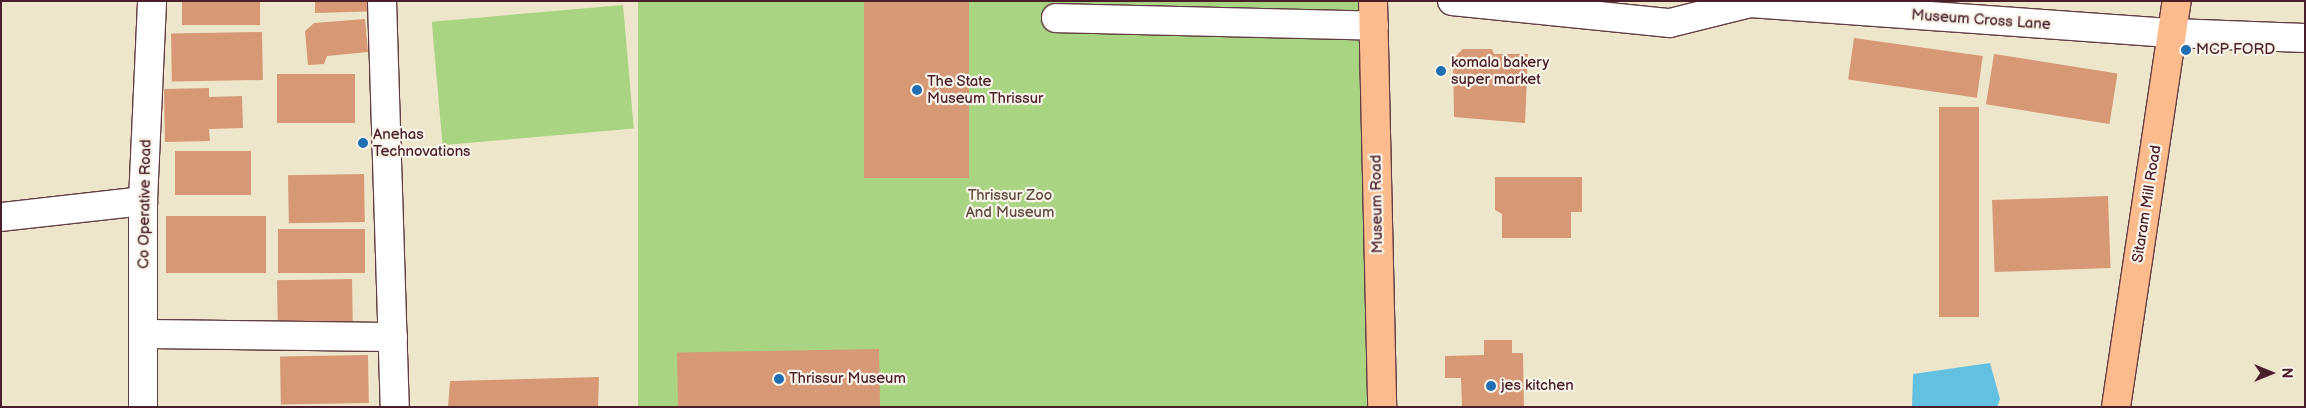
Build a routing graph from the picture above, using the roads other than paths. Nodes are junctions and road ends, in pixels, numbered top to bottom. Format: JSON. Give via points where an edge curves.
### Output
{"nodes":[{"id":1,"x":152,"y":1,"type":"edge"},
{"id":2,"x":382,"y":1,"type":"edge"},
{"id":3,"x":1452,"y":1,"type":"edge"},
{"id":4,"x":2177,"y":1,"type":"edge"},
{"id":5,"x":1374,"y":14,"type":"edge"},
{"id":6,"x":1056,"y":18,"type":"dead end"},
{"id":7,"x":2172,"y":34,"type":"junction"},
{"id":8,"x":2305,"y":38,"type":"edge"},
{"id":9,"x":143,"y":201,"type":"junction"},
{"id":10,"x":1,"y":217,"type":"edge"},
{"id":11,"x":144,"y":334,"type":"junction"},
{"id":12,"x":393,"y":337,"type":"junction"},
{"id":13,"x":142,"y":407,"type":"edge"},
{"id":14,"x":395,"y":407,"type":"edge"},
{"id":15,"x":1382,"y":407,"type":"edge"},
{"id":16,"x":2116,"y":407,"type":"edge"}],
"edges":[{"from":1,"to":9,"type":"street","name":"Co Operative Road"},
{"from":2,"to":12,"type":"street"},
{"from":3,"to":7,"type":"street","name":"Museum Cross Lane","via":[[1670,23],[1750,3]]},
{"from":4,"to":7,"type":"main road","name":"Sitaram Mill Road"},
{"from":5,"to":6,"type":"street"},
{"from":5,"to":15,"type":"main road","name":"Museum Road"},
{"from":7,"to":8,"type":"street","name":"Museum Cross Lane"},
{"from":7,"to":16,"type":"main road","name":"Sitaram Mill Road"},
{"from":9,"to":10,"type":"street"},
{"from":9,"to":11,"type":"street","name":"Co Operative Road"},
{"from":11,"to":12,"type":"street"},
{"from":11,"to":13,"type":"street","name":"Co Operative Road"},
{"from":12,"to":14,"type":"street"}]}
